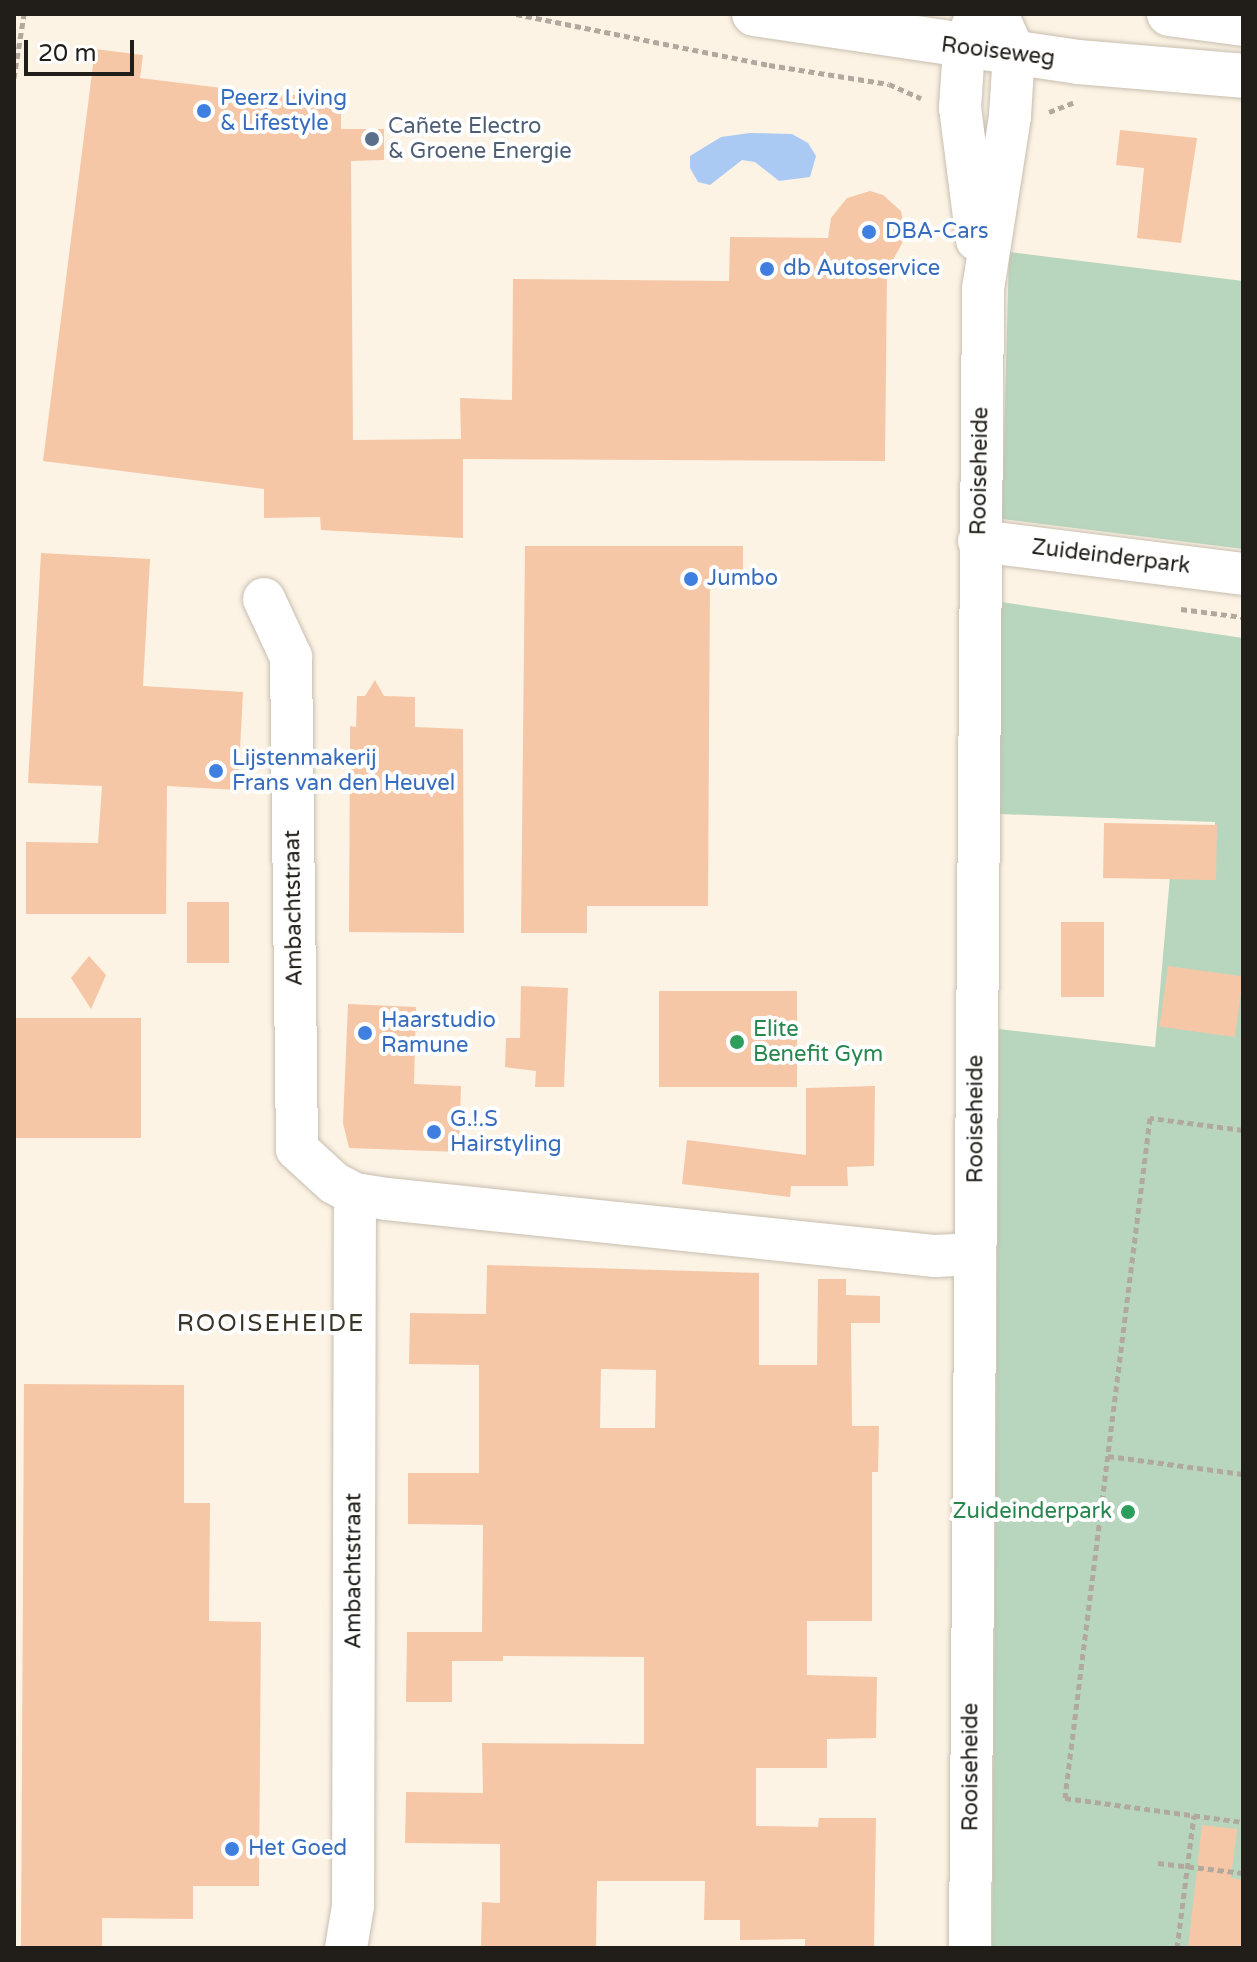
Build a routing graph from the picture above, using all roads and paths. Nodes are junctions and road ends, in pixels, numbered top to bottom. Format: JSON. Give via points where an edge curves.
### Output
{"nodes":[{"id":1,"x":24,"y":14,"type":"edge"},
{"id":2,"x":754,"y":14,"type":"edge"},
{"id":3,"x":1169,"y":14,"type":"edge"},
{"id":4,"x":1243,"y":24,"type":"edge"},
{"id":5,"x":971,"y":30,"type":"edge"},
{"id":6,"x":1006,"y":33,"type":"edge"},
{"id":7,"x":1243,"y":76,"type":"edge"},
{"id":8,"x":14,"y":78,"type":"edge"},
{"id":9,"x":983,"y":289,"type":"junction"},
{"id":10,"x":979,"y":541,"type":"junction"},
{"id":11,"x":1243,"y":574,"type":"edge"},
{"id":12,"x":264,"y":599,"type":"dead end"},
{"id":13,"x":1243,"y":1130,"type":"edge"},
{"id":14,"x":355,"y":1194,"type":"junction"},
{"id":15,"x":975,"y":1254,"type":"junction"},
{"id":16,"x":1108,"y":1456,"type":"junction"},
{"id":17,"x":1243,"y":1474,"type":"edge"},
{"id":18,"x":1194,"y":1815,"type":"junction"},
{"id":19,"x":1243,"y":1822,"type":"edge"},
{"id":20,"x":1158,"y":1863,"type":"dead end"},
{"id":21,"x":1187,"y":1867,"type":"junction"},
{"id":22,"x":1243,"y":1873,"type":"edge"},
{"id":23,"x":346,"y":1948,"type":"edge"},
{"id":24,"x":970,"y":1948,"type":"edge"},
{"id":25,"x":1177,"y":1948,"type":"edge"}],
"edges":[{"from":1,"to":8,"type":"path"},
{"from":2,"to":5,"type":"main road","name":"Rooiseweg"},
{"from":3,"to":4,"type":"main road"},
{"from":5,"to":6,"type":"main road","name":"Rooiseweg"},
{"from":5,"to":9,"type":"street","name":"Rooiseheide","via":[[960,108]]},
{"from":6,"to":7,"type":"main road","name":"Rooiseweg"},
{"from":6,"to":9,"type":"street","name":"Rooiseheide","via":[[1010,116]]},
{"from":9,"to":10,"type":"street","name":"Rooiseheide"},
{"from":10,"to":11,"type":"street","name":"Zuideinderpark"},
{"from":10,"to":15,"type":"street","name":"Rooiseheide"},
{"from":12,"to":14,"type":"street","name":"Ambachtstraat","via":[[291,657],[297,1149],[334,1183]]},
{"from":13,"to":16,"type":"path","via":[[1150,1118]]},
{"from":14,"to":15,"type":"street","name":"Ambachtstraat","via":[[935,1256]]},
{"from":14,"to":23,"type":"street","name":"Ambachtstraat","via":[[353,1906]]},
{"from":15,"to":24,"type":"street","name":"Rooiseheide"},
{"from":16,"to":17,"type":"path"},
{"from":16,"to":18,"type":"path","via":[[1065,1798]]},
{"from":18,"to":19,"type":"path"},
{"from":18,"to":21,"type":"path"},
{"from":20,"to":21,"type":"path"},
{"from":21,"to":22,"type":"path"},
{"from":21,"to":25,"type":"path"}]}
